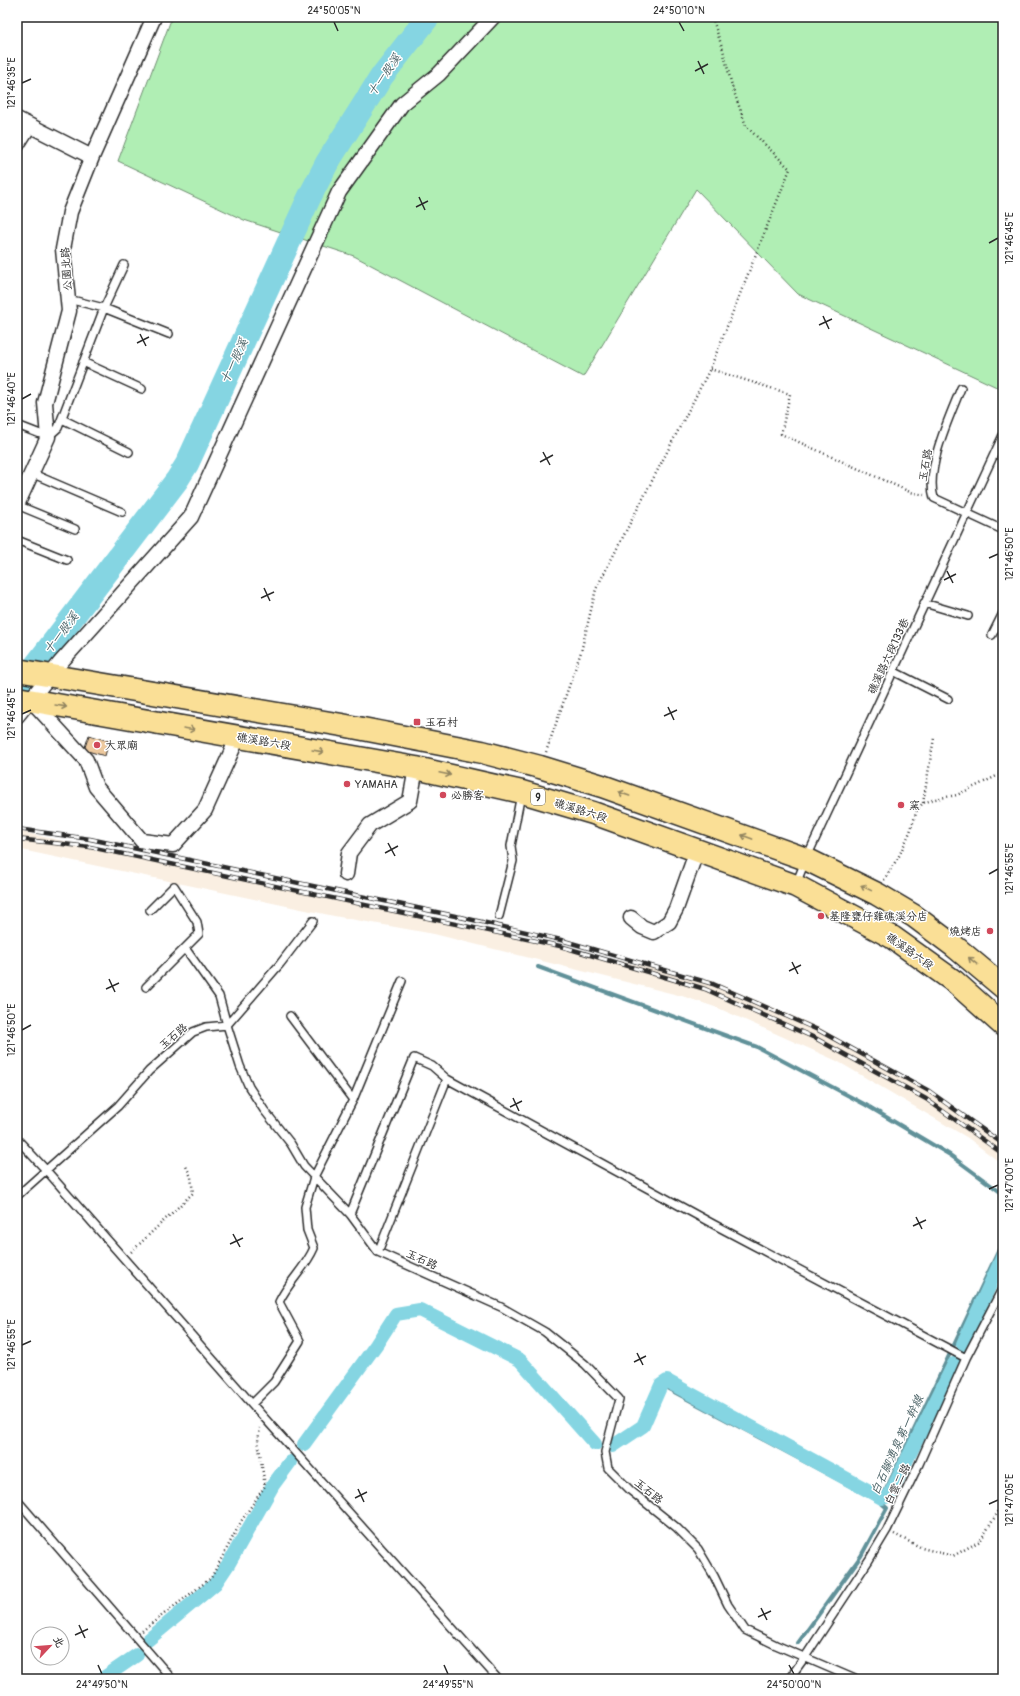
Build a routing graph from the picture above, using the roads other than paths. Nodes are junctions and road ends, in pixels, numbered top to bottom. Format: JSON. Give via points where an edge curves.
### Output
{"nodes":[{"id":1,"x":154,"y":17,"type":"edge"},
{"id":2,"x":493,"y":17,"type":"edge"},
{"id":3,"x":23,"y":122,"type":"edge"},
{"id":4,"x":17,"y":145,"type":"edge"},
{"id":5,"x":92,"y":157,"type":"junction"},
{"id":6,"x":124,"y":265,"type":"dead end"},
{"id":7,"x":68,"y":299,"type":"junction"},
{"id":8,"x":104,"y":308,"type":"junction"},
{"id":9,"x":170,"y":334,"type":"dead end"},
{"id":10,"x":84,"y":362,"type":"junction"},
{"id":11,"x":961,"y":388,"type":"dead end"},
{"id":12,"x":142,"y":389,"type":"dead end"},
{"id":13,"x":62,"y":419,"type":"junction"},
{"id":14,"x":17,"y":425,"type":"edge"},
{"id":15,"x":1003,"y":435,"type":"edge"},
{"id":16,"x":48,"y":437,"type":"junction"},
{"id":17,"x":129,"y":452,"type":"dead end"},
{"id":18,"x":31,"y":473,"type":"junction"},
{"id":19,"x":17,"y":505,"type":"edge"},
{"id":20,"x":122,"y":512,"type":"dead end"},
{"id":21,"x":966,"y":512,"type":"junction"},
{"id":22,"x":75,"y":529,"type":"dead end"},
{"id":23,"x":1003,"y":530,"type":"edge"},
{"id":24,"x":17,"y":540,"type":"edge"},
{"id":25,"x":67,"y":560,"type":"dead end"},
{"id":26,"x":924,"y":603,"type":"junction"},
{"id":27,"x":1003,"y":613,"type":"edge"},
{"id":28,"x":968,"y":616,"type":"dead end"},
{"id":29,"x":992,"y":635,"type":"dead end"},
{"id":30,"x":17,"y":670,"type":"edge"},
{"id":31,"x":893,"y":671,"type":"junction"},
{"id":32,"x":46,"y":675,"type":"junction"},
{"id":33,"x":948,"y":699,"type":"dead end"},
{"id":34,"x":22,"y":703,"type":"edge"},
{"id":35,"x":238,"y":737,"type":"junction"},
{"id":36,"x":416,"y":768,"type":"junction"},
{"id":37,"x":522,"y":792,"type":"junction"},
{"id":38,"x":697,"y":850,"type":"junction"},
{"id":39,"x":806,"y":859,"type":"junction"},
{"id":40,"x":346,"y":874,"type":"dead end"},
{"id":41,"x":796,"y":886,"type":"junction"},
{"id":42,"x":150,"y":910,"type":"dead end"},
{"id":43,"x":499,"y":916,"type":"dead end"},
{"id":44,"x":632,"y":918,"type":"dead end"},
{"id":45,"x":313,"y":921,"type":"dead end"},
{"id":46,"x":185,"y":948,"type":"junction"},
{"id":47,"x":402,"y":981,"type":"dead end"},
{"id":48,"x":146,"y":987,"type":"dead end"},
{"id":49,"x":1003,"y":987,"type":"edge"},
{"id":50,"x":290,"y":1016,"type":"dead end"},
{"id":51,"x":227,"y":1025,"type":"junction"},
{"id":52,"x":1003,"y":1025,"type":"edge"},
{"id":53,"x":447,"y":1079,"type":"junction"},
{"id":54,"x":354,"y":1100,"type":"junction"},
{"id":55,"x":17,"y":1139,"type":"edge"},
{"id":56,"x":46,"y":1170,"type":"junction"},
{"id":57,"x":314,"y":1177,"type":"junction"},
{"id":58,"x":17,"y":1196,"type":"edge"},
{"id":59,"x":350,"y":1214,"type":"junction"},
{"id":60,"x":378,"y":1252,"type":"junction"},
{"id":61,"x":1003,"y":1287,"type":"edge"},
{"id":62,"x":966,"y":1358,"type":"junction"},
{"id":63,"x":252,"y":1404,"type":"junction"},
{"id":64,"x":17,"y":1500,"type":"edge"},
{"id":65,"x":806,"y":1657,"type":"junction"},
{"id":66,"x":172,"y":1679,"type":"edge"},
{"id":67,"x":498,"y":1679,"type":"edge"},
{"id":68,"x":789,"y":1679,"type":"edge"},
{"id":69,"x":855,"y":1679,"type":"edge"}],
"edges":[{"from":1,"to":5,"type":"street","name":"公園北路"},
{"from":2,"to":32,"type":"street","via":[[439,74],[402,104],[339,192],[191,517]]},
{"from":3,"to":4,"type":"street"},
{"from":3,"to":5,"type":"street"},
{"from":5,"to":7,"type":"street","name":"公園北路","via":[[70,212],[63,249]]},
{"from":6,"to":8,"type":"lane"},
{"from":7,"to":8,"type":"lane"},
{"from":7,"to":16,"type":"street","name":"公園北路","via":[[69,311],[45,403]]},
{"from":8,"to":9,"type":"lane"},
{"from":8,"to":10,"type":"lane"},
{"from":10,"to":12,"type":"lane"},
{"from":10,"to":13,"type":"lane"},
{"from":11,"to":21,"type":"lane","name":"玉石路","via":[[941,438],[932,490],[934,498]]},
{"from":13,"to":16,"type":"lane","via":[[58,428]]},
{"from":13,"to":17,"type":"lane"},
{"from":14,"to":16,"type":"lane"},
{"from":15,"to":21,"type":"lane","name":"礁溪路六段133巷"},
{"from":16,"to":18,"type":"street"},
{"from":18,"to":19,"type":"street"},
{"from":18,"to":20,"type":"lane"},
{"from":19,"to":22,"type":"lane"},
{"from":21,"to":23,"type":"lane","name":"玉石路"},
{"from":21,"to":26,"type":"lane","name":"礁溪路六段133巷"},
{"from":24,"to":25,"type":"lane"},
{"from":26,"to":28,"type":"lane"},
{"from":26,"to":31,"type":"lane","name":"礁溪路六段133巷"},
{"from":27,"to":29,"type":"lane"},
{"from":30,"to":32,"type":"main road"},
{"from":31,"to":33,"type":"lane"},
{"from":31,"to":39,"type":"lane","name":"礁溪路六段133巷"},
{"from":32,"to":34,"type":"street"},
{"from":39,"to":32,"type":"main road","one_way":true,"via":[[602,786],[482,752],[342,725]]},
{"from":34,"to":35,"type":"main road","name":"礁溪路六段","number":"9","one_way":true},
{"from":34,"to":35,"type":"street","via":[[86,760],[96,787],[142,841],[173,845],[204,810]]},
{"from":35,"to":36,"type":"main road","name":"礁溪路六段","number":"9","one_way":true},
{"from":36,"to":37,"type":"main road","name":"礁溪路六段","number":"9","one_way":true},
{"from":36,"to":40,"type":"street","via":[[410,801],[370,825],[350,853]]},
{"from":37,"to":38,"type":"main road","name":"礁溪路六段","number":"9","via":[[593,813]]},
{"from":37,"to":43,"type":"lane","via":[[511,846],[513,861]]},
{"from":38,"to":41,"type":"main road","name":"礁溪路六段","number":"9"},
{"from":38,"to":44,"type":"street","via":[[669,922],[654,932],[642,927]]},
{"from":39,"to":41,"type":"lane","name":"礁溪路六段133巷"},
{"from":49,"to":39,"type":"main road","one_way":true,"via":[[914,916],[877,894]]},
{"from":41,"to":52,"type":"main road","name":"礁溪路六段","number":"9","via":[[892,937],[955,982]]},
{"from":42,"to":46,"type":"lane","via":[[174,886],[197,922],[199,934]]},
{"from":45,"to":51,"type":"lane"},
{"from":46,"to":48,"type":"lane"},
{"from":46,"to":51,"type":"lane","via":[[219,996]]},
{"from":47,"to":54,"type":"lane"},
{"from":50,"to":54,"type":"lane"},
{"from":51,"to":56,"type":"lane","name":"玉石路","via":[[206,1026],[193,1032],[149,1071],[118,1106]]},
{"from":51,"to":57,"type":"lane","name":"玉石路","via":[[249,1087]]},
{"from":53,"to":59,"type":"lane","via":[[432,1066],[414,1058]]},
{"from":53,"to":60,"type":"lane"},
{"from":53,"to":62,"type":"lane"},
{"from":54,"to":57,"type":"lane"},
{"from":55,"to":56,"type":"lane"},
{"from":56,"to":58,"type":"lane","name":"玉石路"},
{"from":56,"to":63,"type":"lane"},
{"from":57,"to":59,"type":"lane","name":"玉石路"},
{"from":57,"to":63,"type":"lane","via":[[305,1207],[308,1230],[314,1248],[309,1261],[285,1289],[279,1302],[300,1341],[274,1382]]},
{"from":59,"to":60,"type":"lane","name":"玉石路"},
{"from":60,"to":65,"type":"lane","name":"玉石路","via":[[501,1307],[545,1332],[585,1364],[619,1399],[605,1452],[608,1468],[698,1549],[728,1605],[745,1630]]},
{"from":61,"to":62,"type":"lane","name":"白雲二路"},
{"from":62,"to":65,"type":"lane","name":"白雲二路","via":[[887,1530]]},
{"from":63,"to":67,"type":"lane"},
{"from":64,"to":66,"type":"lane"},
{"from":65,"to":68,"type":"lane","name":"白雲二路"},
{"from":65,"to":69,"type":"lane"}]}
